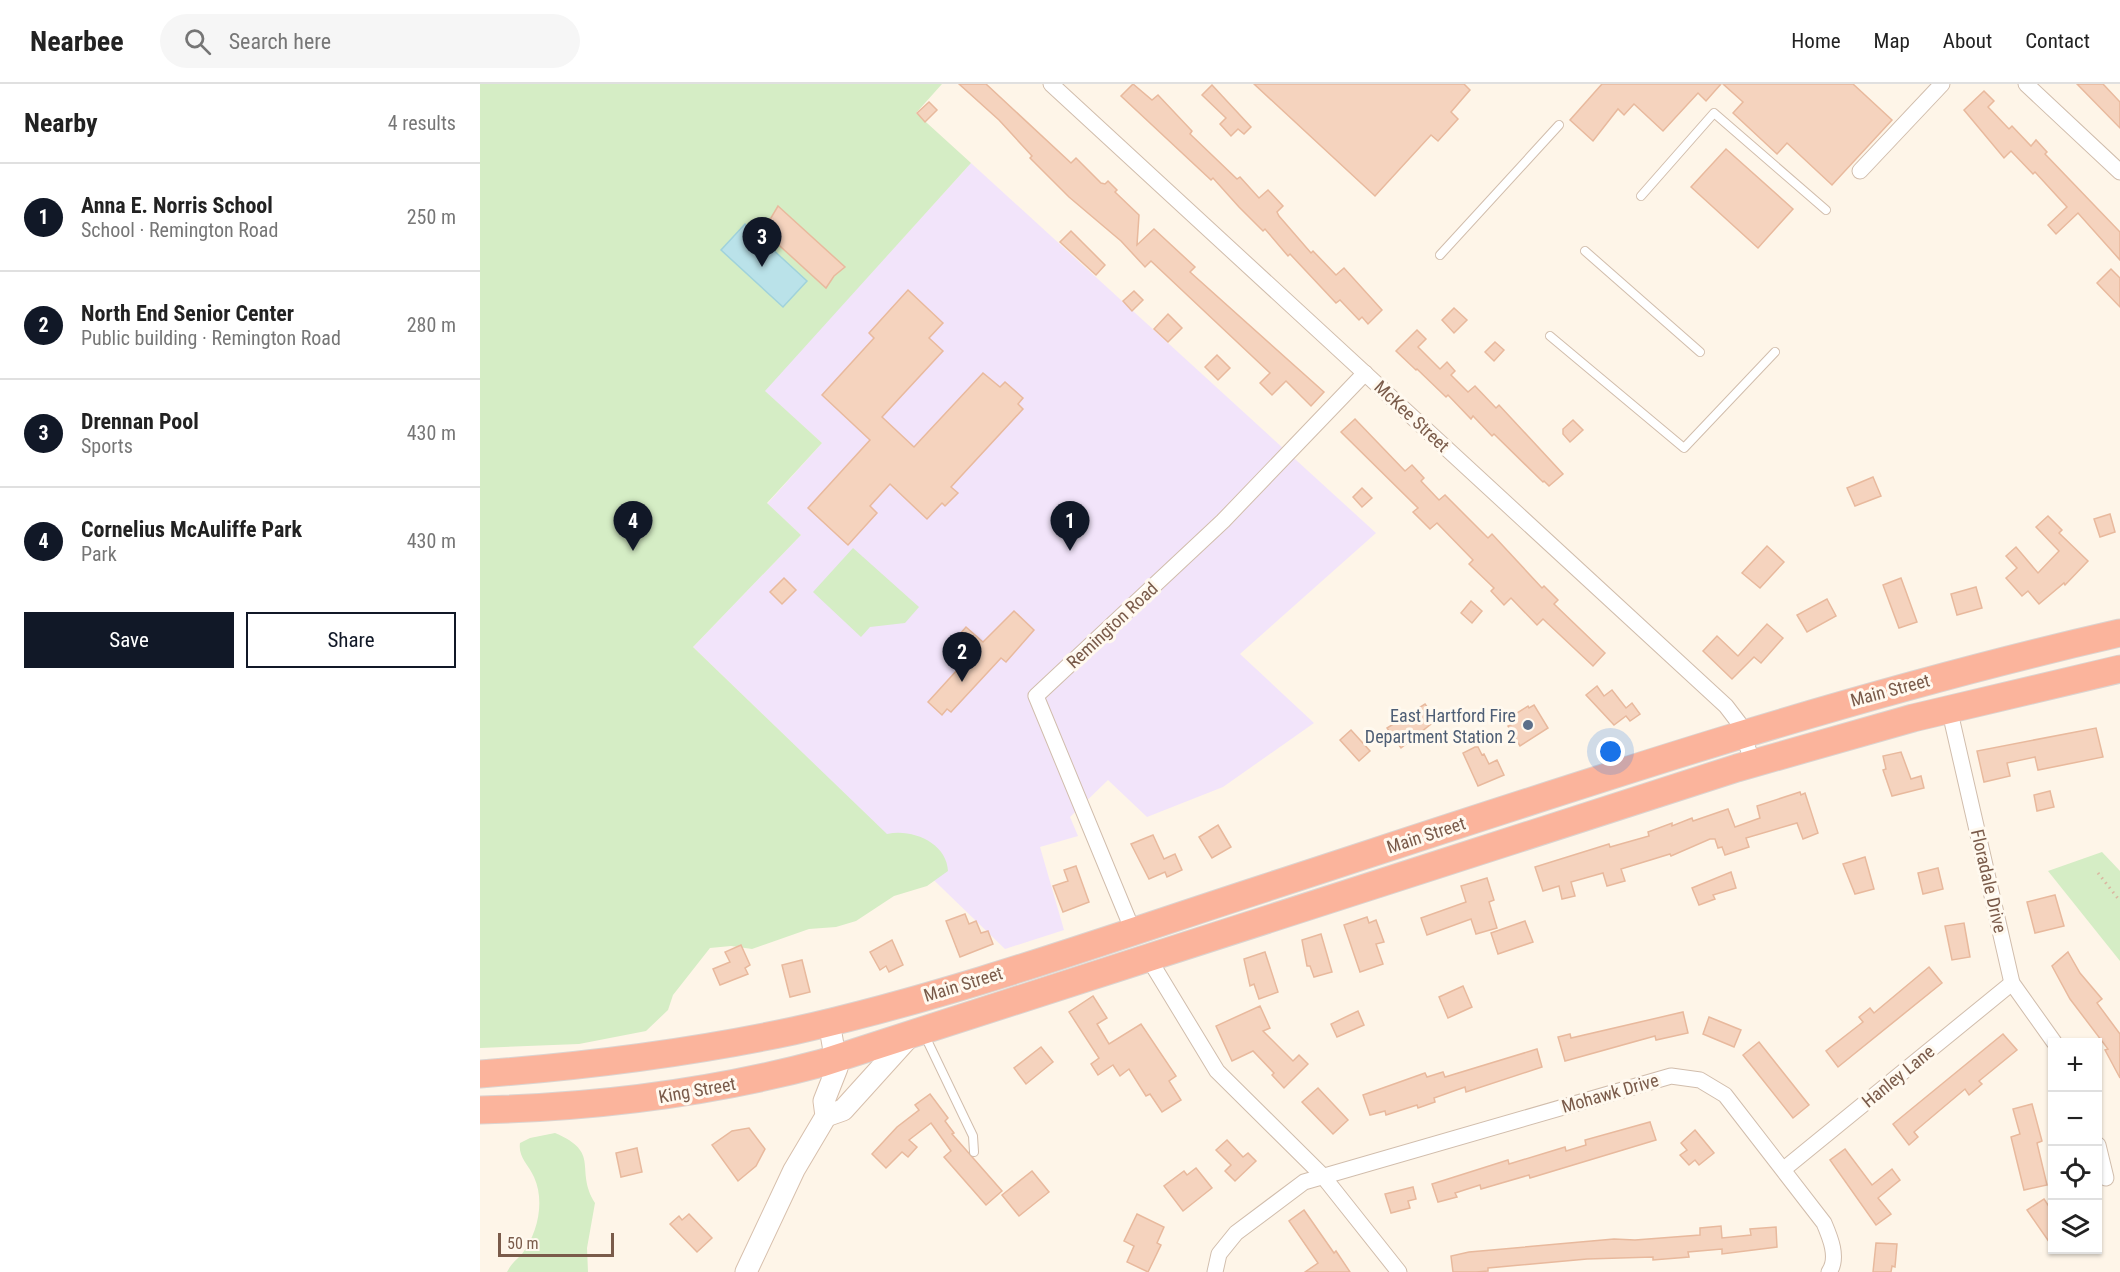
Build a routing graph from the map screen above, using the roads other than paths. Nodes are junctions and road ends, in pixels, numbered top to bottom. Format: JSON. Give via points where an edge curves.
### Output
{"nodes":[{"id":1,"x":1051,"y":84,"type":"edge"},
{"id":2,"x":1942,"y":84,"type":"edge"},
{"id":3,"x":2026,"y":84,"type":"edge"},
{"id":4,"x":1559,"y":125,"type":"dead end"},
{"id":5,"x":1860,"y":171,"type":"dead end"},
{"id":6,"x":2120,"y":172,"type":"edge"},
{"id":7,"x":1641,"y":196,"type":"dead end"},
{"id":8,"x":1826,"y":210,"type":"dead end"},
{"id":9,"x":1585,"y":251,"type":"dead end"},
{"id":10,"x":1440,"y":255,"type":"dead end"},
{"id":11,"x":1550,"y":336,"type":"dead end"},
{"id":12,"x":1700,"y":352,"type":"dead end"},
{"id":13,"x":1775,"y":352,"type":"dead end"},
{"id":14,"x":1365,"y":373,"type":"junction"},
{"id":15,"x":2120,"y":633,"type":"edge"},
{"id":16,"x":2120,"y":669,"type":"edge"},
{"id":17,"x":1949,"y":708,"type":"junction"},
{"id":18,"x":1743,"y":733,"type":"junction"},
{"id":19,"x":1753,"y":763,"type":"junction"},
{"id":20,"x":1569,"y":789,"type":"junction"},
{"id":21,"x":1579,"y":819,"type":"junction"},
{"id":22,"x":1133,"y":931,"type":"junction"},
{"id":23,"x":1149,"y":958,"type":"junction"},
{"id":24,"x":2012,"y":983,"type":"junction"},
{"id":25,"x":829,"y":1022,"type":"junction"},
{"id":26,"x":916,"y":1034,"type":"junction"},
{"id":27,"x":2051,"y":1038,"type":"edge"},
{"id":28,"x":837,"y":1059,"type":"junction"},
{"id":29,"x":480,"y":1074,"type":"edge"},
{"id":30,"x":480,"y":1110,"type":"edge"},
{"id":31,"x":826,"y":1116,"type":"junction"},
{"id":32,"x":2097,"y":1146,"type":"edge"},
{"id":33,"x":974,"y":1152,"type":"dead end"},
{"id":34,"x":1784,"y":1168,"type":"junction"},
{"id":35,"x":1322,"y":1175,"type":"junction"},
{"id":36,"x":2106,"y":1178,"type":"dead end"},
{"id":37,"x":746,"y":1272,"type":"edge"},
{"id":38,"x":1215,"y":1272,"type":"edge"},
{"id":39,"x":1399,"y":1272,"type":"edge"},
{"id":40,"x":1829,"y":1272,"type":"edge"}],
"edges":[{"from":1,"to":14,"type":"street","name":"McKee Street"},
{"from":2,"to":5,"type":"street"},
{"from":3,"to":6,"type":"street"},
{"from":4,"to":10,"type":"lane"},
{"from":7,"to":8,"type":"lane","via":[[1714,113]]},
{"from":9,"to":12,"type":"lane"},
{"from":11,"to":13,"type":"lane","via":[[1684,448]]},
{"from":14,"to":18,"type":"street","name":"McKee Street","via":[[1726,706]]},
{"from":14,"to":22,"type":"street","name":"Remington Road","via":[[1223,521],[1036,696]]},
{"from":15,"to":18,"type":"highway","name":"Main Street","via":[[1907,685]]},
{"from":16,"to":17,"type":"highway","name":"Main Street"},
{"from":17,"to":19,"type":"highway","name":"Main Street"},
{"from":17,"to":24,"type":"street","name":"Floradale Drive"},
{"from":18,"to":19,"type":"street","name":"McKee Street"},
{"from":18,"to":20,"type":"highway","name":"Main Street"},
{"from":19,"to":21,"type":"highway","name":"Main Street"},
{"from":20,"to":21,"type":"highway"},
{"from":20,"to":22,"type":"highway","name":"Main Street"},
{"from":21,"to":23,"type":"highway","name":"Main Street"},
{"from":22,"to":25,"type":"highway","name":"Main Street"},
{"from":23,"to":26,"type":"highway","name":"Main Street"},
{"from":23,"to":35,"type":"street","via":[[1217,1071]]},
{"from":24,"to":27,"type":"street","name":"Floradale Drive"},
{"from":24,"to":34,"type":"street","name":"Hanley Lane"},
{"from":25,"to":28,"type":"street"},
{"from":25,"to":29,"type":"highway","via":[[660,1054]]},
{"from":26,"to":28,"type":"highway","name":"King Street"},
{"from":26,"to":31,"type":"street","via":[[843,1110]]},
{"from":26,"to":33,"type":"lane","via":[[973,1136]]},
{"from":28,"to":30,"type":"highway","name":"King Street","via":[[654,1098]]},
{"from":28,"to":31,"type":"street","via":[[835,1076],[824,1101]]},
{"from":31,"to":37,"type":"street","via":[[794,1170]]},
{"from":32,"to":36,"type":"street"},
{"from":34,"to":35,"type":"street","name":"Mohawk Drive","via":[[1725,1095],[1700,1080],[1671,1076]]},
{"from":34,"to":40,"type":"street","name":"Mohawk Drive","via":[[1824,1223],[1833,1243]]},
{"from":35,"to":38,"type":"street","name":"Mohawk Drive","via":[[1304,1182],[1236,1233],[1219,1254]]},
{"from":35,"to":39,"type":"street"}]}
